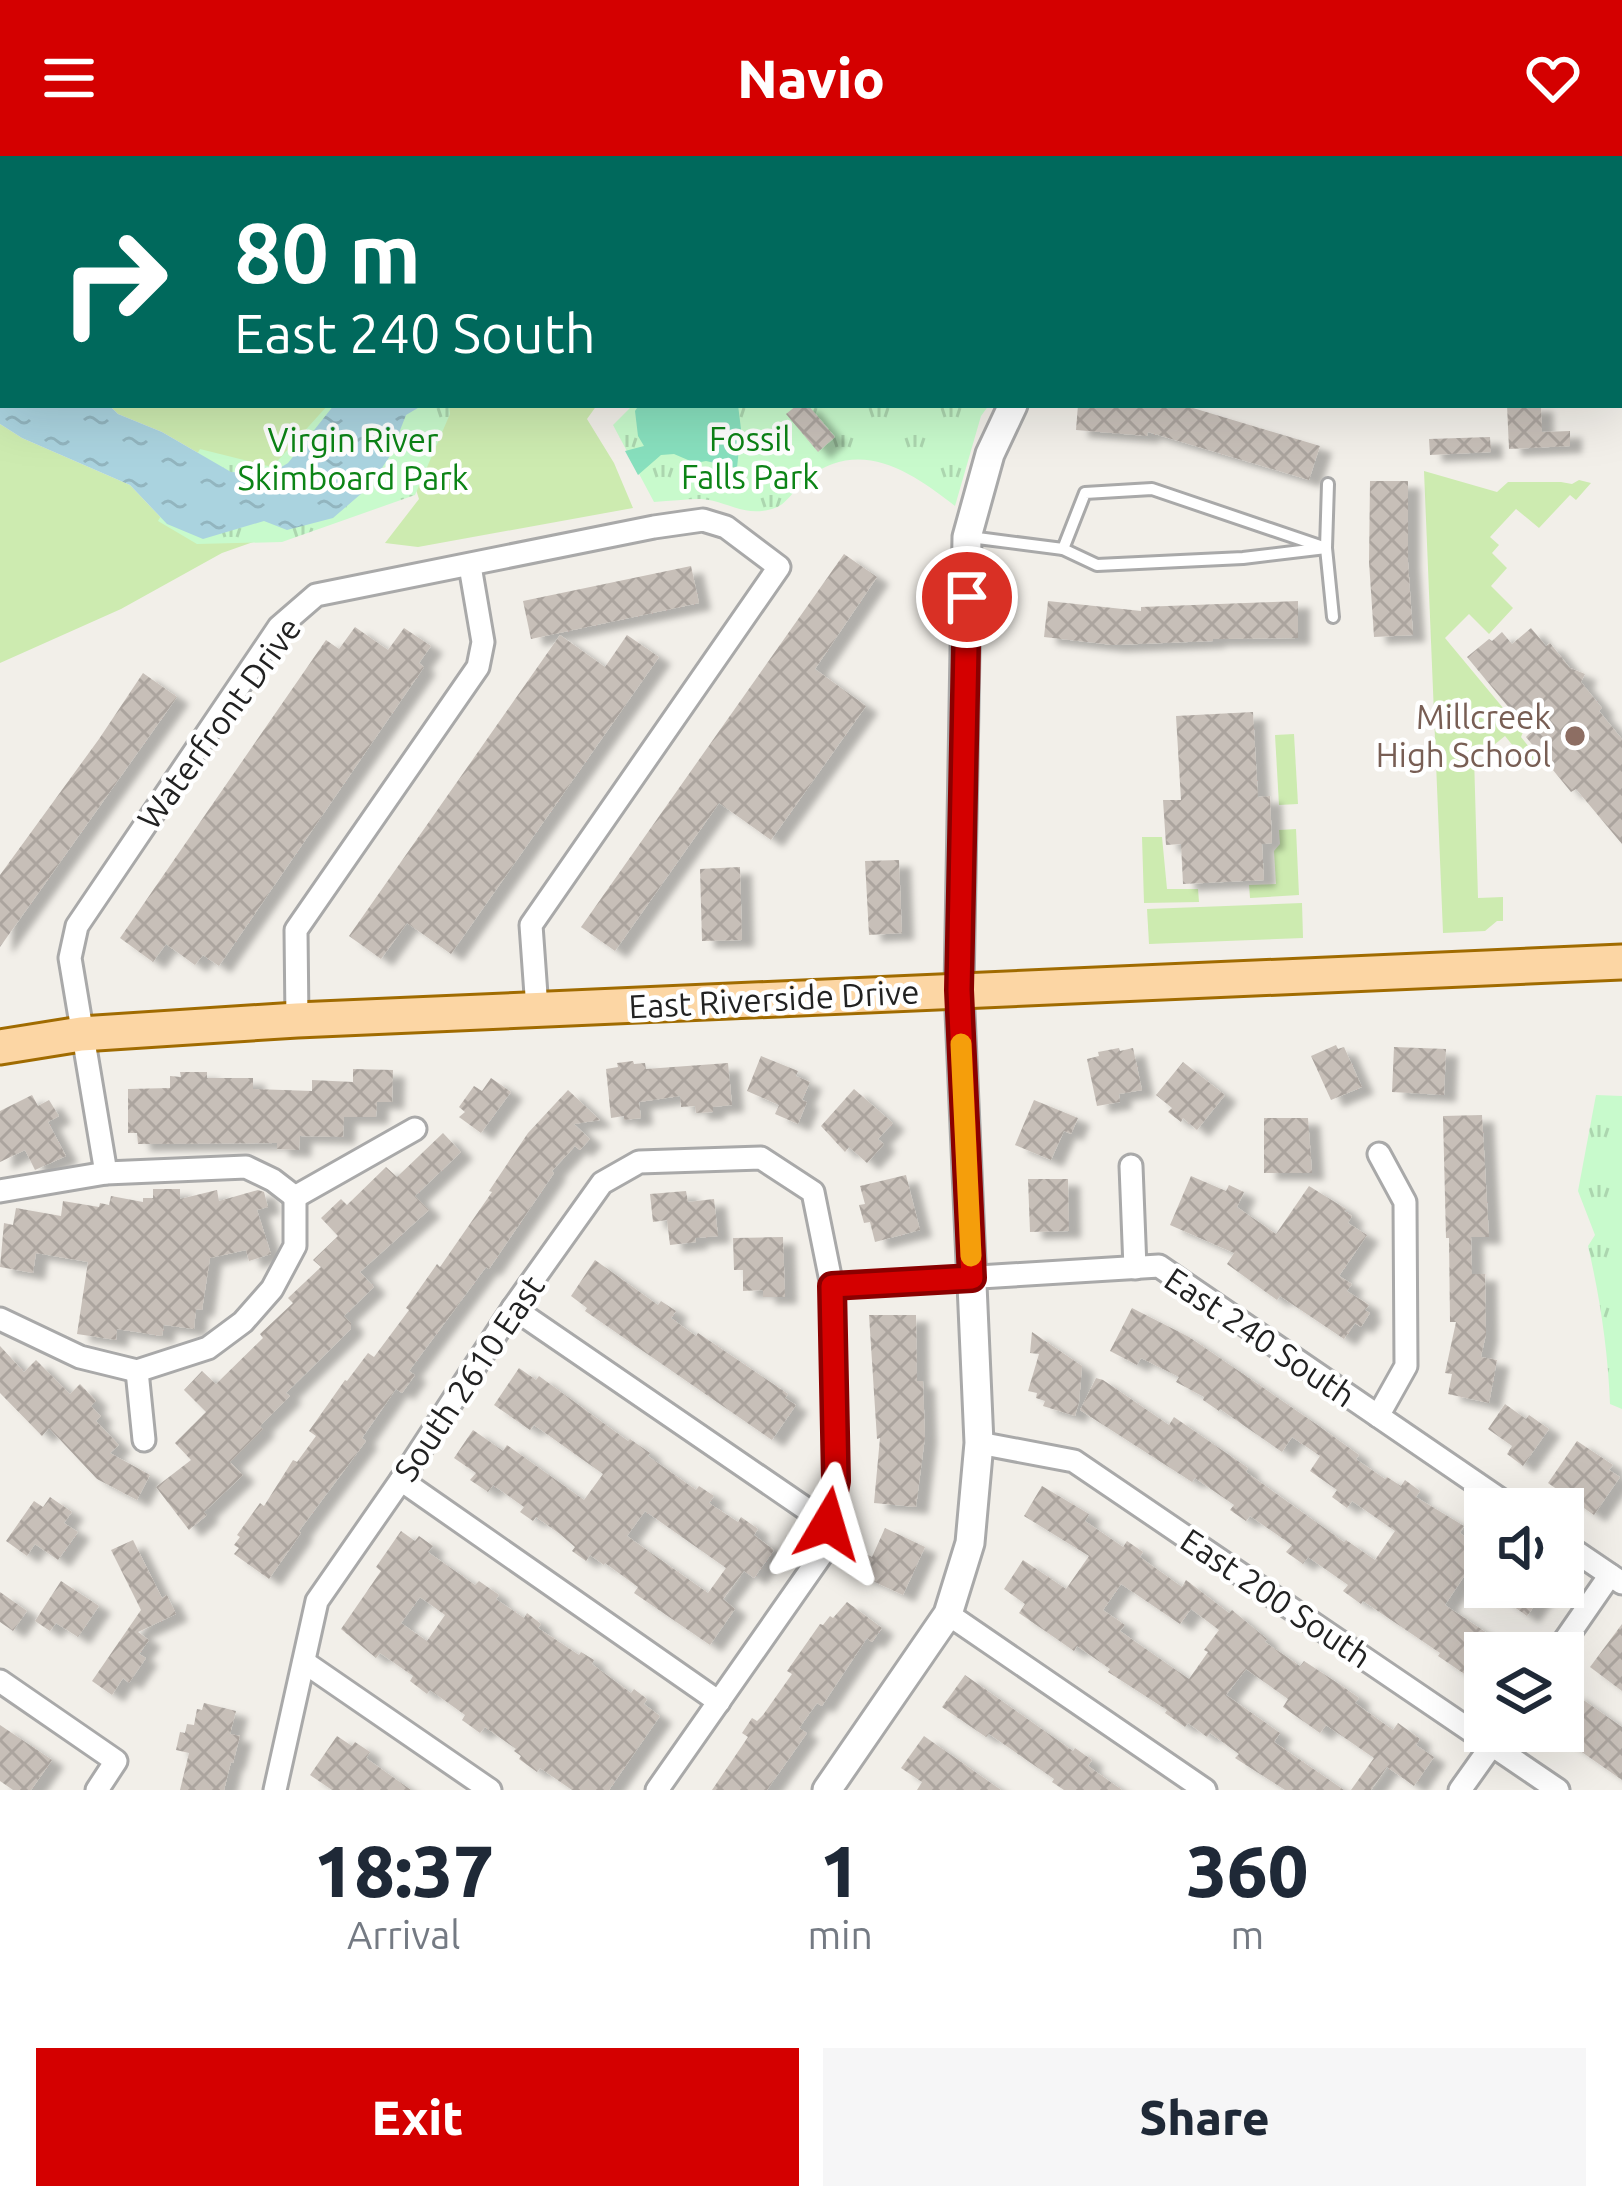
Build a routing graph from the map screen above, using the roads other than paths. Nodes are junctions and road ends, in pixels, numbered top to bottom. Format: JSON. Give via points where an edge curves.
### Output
{"nodes":[{"id":1,"x":1012,"y":408,"type":"edge"},
{"id":2,"x":1328,"y":484,"type":"dead end"},
{"id":3,"x":967,"y":537,"type":"junction"},
{"id":4,"x":1327,"y":548,"type":"junction"},
{"id":5,"x":1063,"y":549,"type":"junction"},
{"id":6,"x":470,"y":566,"type":"junction"},
{"id":7,"x":1333,"y":617,"type":"dead end"},
{"id":8,"x":1622,"y":962,"type":"edge"},
{"id":9,"x":959,"y":990,"type":"junction"},
{"id":10,"x":537,"y":1009,"type":"junction"},
{"id":11,"x":297,"y":1020,"type":"junction"},
{"id":12,"x":81,"y":1034,"type":"junction"},
{"id":13,"x":0,"y":1047,"type":"edge"},
{"id":14,"x":415,"y":1129,"type":"dead end"},
{"id":15,"x":1378,"y":1154,"type":"dead end"},
{"id":16,"x":1131,"y":1166,"type":"dead end"},
{"id":17,"x":106,"y":1173,"type":"junction"},
{"id":18,"x":0,"y":1191,"type":"edge"},
{"id":19,"x":295,"y":1197,"type":"junction"},
{"id":20,"x":1135,"y":1268,"type":"junction"},
{"id":21,"x":972,"y":1278,"type":"junction"},
{"id":22,"x":832,"y":1286,"type":"junction"},
{"id":23,"x":513,"y":1308,"type":"junction"},
{"id":24,"x":0,"y":1319,"type":"edge"},
{"id":25,"x":136,"y":1371,"type":"junction"},
{"id":26,"x":1378,"y":1416,"type":"junction"},
{"id":27,"x":144,"y":1440,"type":"dead end"},
{"id":28,"x":979,"y":1443,"type":"junction"},
{"id":29,"x":401,"y":1480,"type":"junction"},
{"id":30,"x":1483,"y":1488,"type":"edge"},
{"id":31,"x":828,"y":1524,"type":"junction"},
{"id":32,"x":1584,"y":1557,"type":"edge"},
{"id":33,"x":1616,"y":1579,"type":"edge"},
{"id":34,"x":948,"y":1614,"type":"junction"},
{"id":35,"x":1573,"y":1632,"type":"edge"},
{"id":36,"x":304,"y":1662,"type":"junction"},
{"id":37,"x":0,"y":1681,"type":"edge"},
{"id":38,"x":719,"y":1702,"type":"junction"},
{"id":39,"x":1464,"y":1716,"type":"edge"},
{"id":40,"x":1487,"y":1752,"type":"edge"},
{"id":41,"x":1513,"y":1752,"type":"edge"},
{"id":42,"x":837,"y":1787,"type":"edge"},
{"id":43,"x":97,"y":1790,"type":"edge"},
{"id":44,"x":275,"y":1790,"type":"edge"},
{"id":45,"x":490,"y":1790,"type":"edge"},
{"id":46,"x":657,"y":1790,"type":"edge"},
{"id":47,"x":1205,"y":1790,"type":"edge"},
{"id":48,"x":1460,"y":1790,"type":"edge"},
{"id":49,"x":1558,"y":1790,"type":"edge"}],
"edges":[{"from":1,"to":3,"type":"street","via":[[989,454]]},
{"from":2,"to":4,"type":"lane"},
{"from":3,"to":5,"type":"lane"},
{"from":3,"to":9,"type":"street"},
{"from":4,"to":5,"type":"lane","via":[[1097,565]]},
{"from":4,"to":5,"type":"lane","via":[[1152,489],[1084,493]]},
{"from":4,"to":7,"type":"lane"},
{"from":6,"to":10,"type":"street","name":"Waterfront Drive","via":[[704,520],[779,567],[531,925]]},
{"from":6,"to":11,"type":"street","via":[[484,642],[478,667],[296,930]]},
{"from":6,"to":12,"type":"street","name":"Waterfront Drive","via":[[316,595],[278,627],[77,926],[70,958]]},
{"from":8,"to":9,"type":"main road","name":"East Riverside Drive"},
{"from":9,"to":10,"type":"main road","name":"East Riverside Drive"},
{"from":9,"to":21,"type":"street"},
{"from":10,"to":11,"type":"main road","name":"East Riverside Drive"},
{"from":11,"to":12,"type":"main road","name":"East Riverside Drive"},
{"from":12,"to":13,"type":"main road","name":"East Riverside Drive"},
{"from":12,"to":17,"type":"street","name":"Waterfront Drive"},
{"from":14,"to":19,"type":"street"},
{"from":15,"to":26,"type":"street","via":[[1405,1202],[1406,1366]]},
{"from":16,"to":20,"type":"street"},
{"from":17,"to":18,"type":"street"},
{"from":17,"to":19,"type":"street","via":[[246,1167]]},
{"from":19,"to":25,"type":"street","via":[[295,1246],[243,1322],[208,1348]]},
{"from":20,"to":21,"type":"street","name":"East 240 South"},
{"from":20,"to":26,"type":"street","name":"East 240 South","via":[[1159,1266]]},
{"from":21,"to":22,"type":"street","name":"East 240 South"},
{"from":21,"to":28,"type":"street"},
{"from":22,"to":23,"type":"street","name":"South 2610 East","via":[[813,1192],[761,1158],[640,1162],[602,1183]]},
{"from":22,"to":31,"type":"street","via":[[836,1481]]},
{"from":23,"to":29,"type":"street","name":"South 2610 East"},
{"from":23,"to":31,"type":"street"},
{"from":24,"to":25,"type":"street","via":[[80,1357]]},
{"from":25,"to":27,"type":"street"},
{"from":26,"to":30,"type":"street","name":"East 240 South"},
{"from":28,"to":34,"type":"street","via":[[970,1543]]},
{"from":28,"to":39,"type":"street","name":"East 200 South","via":[[1074,1462]]},
{"from":29,"to":36,"type":"street","name":"South 2610 East","via":[[317,1601]]},
{"from":29,"to":38,"type":"street"},
{"from":31,"to":38,"type":"street","via":[[822,1554]]},
{"from":32,"to":33,"type":"street"},
{"from":33,"to":35,"type":"street"},
{"from":34,"to":42,"type":"street"},
{"from":34,"to":47,"type":"street"},
{"from":36,"to":44,"type":"street","name":"South 2610 East"},
{"from":36,"to":45,"type":"street"},
{"from":37,"to":43,"type":"street","via":[[116,1761]]},
{"from":38,"to":46,"type":"street"},
{"from":40,"to":48,"type":"street"},
{"from":41,"to":49,"type":"street","name":"East 200 South"}]}
